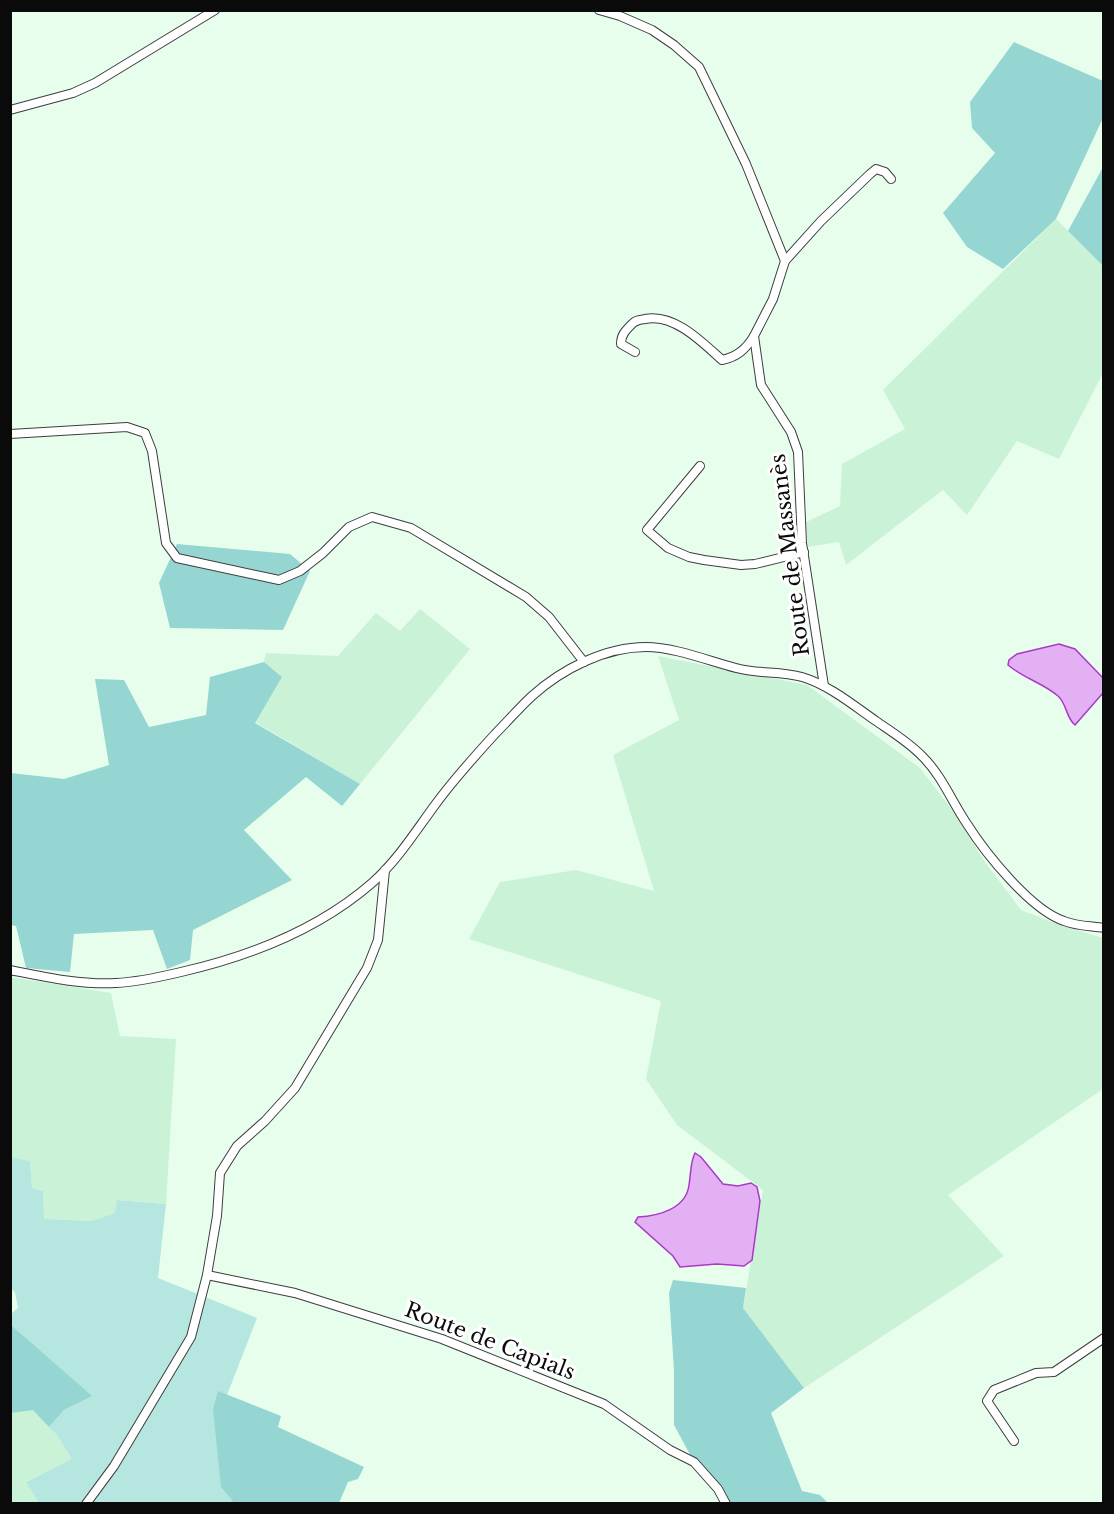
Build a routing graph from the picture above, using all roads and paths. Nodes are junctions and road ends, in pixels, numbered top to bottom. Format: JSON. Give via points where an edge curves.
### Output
{"nodes":[{"id":1,"x":215,"y":10,"type":"edge"},
{"id":2,"x":599,"y":10,"type":"edge"},
{"id":3,"x":10,"y":110,"type":"edge"},
{"id":4,"x":891,"y":179,"type":"dead end"},
{"id":5,"x":785,"y":261,"type":"junction"},
{"id":6,"x":754,"y":336,"type":"junction"},
{"id":7,"x":635,"y":352,"type":"dead end"},
{"id":8,"x":10,"y":434,"type":"edge"},
{"id":9,"x":700,"y":466,"type":"dead end"},
{"id":10,"x":804,"y":552,"type":"junction"},
{"id":11,"x":584,"y":662,"type":"junction"},
{"id":12,"x":824,"y":686,"type":"junction"},
{"id":13,"x":385,"y":870,"type":"junction"},
{"id":14,"x":1104,"y":928,"type":"edge"},
{"id":15,"x":10,"y":970,"type":"edge"},
{"id":16,"x":207,"y":1275,"type":"junction"},
{"id":17,"x":1104,"y":1338,"type":"edge"},
{"id":18,"x":1014,"y":1441,"type":"dead end"},
{"id":19,"x":86,"y":1503,"type":"edge"},
{"id":20,"x":726,"y":1503,"type":"edge"}],
"edges":[{"from":1,"to":3,"type":"street","via":[[95,83]]},
{"from":2,"to":5,"type":"street","via":[[652,30],[699,67],[746,164]]},
{"from":4,"to":5,"type":"street","via":[[876,169]]},
{"from":5,"to":6,"type":"street","via":[[773,299]]},
{"from":6,"to":7,"type":"street","via":[[735,357],[722,360],[674,323],[653,318],[634,321],[621,336],[621,344]]},
{"from":6,"to":10,"type":"street","name":"Route de Massanès","via":[[761,385],[791,432],[798,452]]},
{"from":8,"to":11,"type":"street","via":[[127,427],[144,433],[152,451],[166,543],[177,558],[198,563],[279,580],[300,571],[349,527],[372,517],[411,528],[526,597],[549,617]]},
{"from":9,"to":10,"type":"street","via":[[647,530],[668,548],[689,557],[741,565]]},
{"from":10,"to":12,"type":"street","name":"Route de Massanès"},
{"from":11,"to":12,"type":"street","via":[[624,649],[646,647],[749,672],[804,677]]},
{"from":11,"to":13,"type":"street","via":[[552,679],[530,697],[467,764]]},
{"from":12,"to":14,"type":"street","via":[[922,756],[968,826],[1031,901],[1066,922]]},
{"from":13,"to":15,"type":"street","via":[[341,907],[308,927],[236,958],[116,983],[62,980]]},
{"from":13,"to":16,"type":"street","via":[[378,940],[367,968],[295,1088],[237,1146],[220,1173]]},
{"from":16,"to":19,"type":"street","via":[[191,1337],[114,1466]]},
{"from":16,"to":20,"type":"street","name":"Route de Capials","via":[[295,1293],[442,1339],[604,1404],[670,1450],[694,1461]]},
{"from":17,"to":18,"type":"street","via":[[1054,1372],[1036,1373],[994,1390],[987,1401]]}]}
